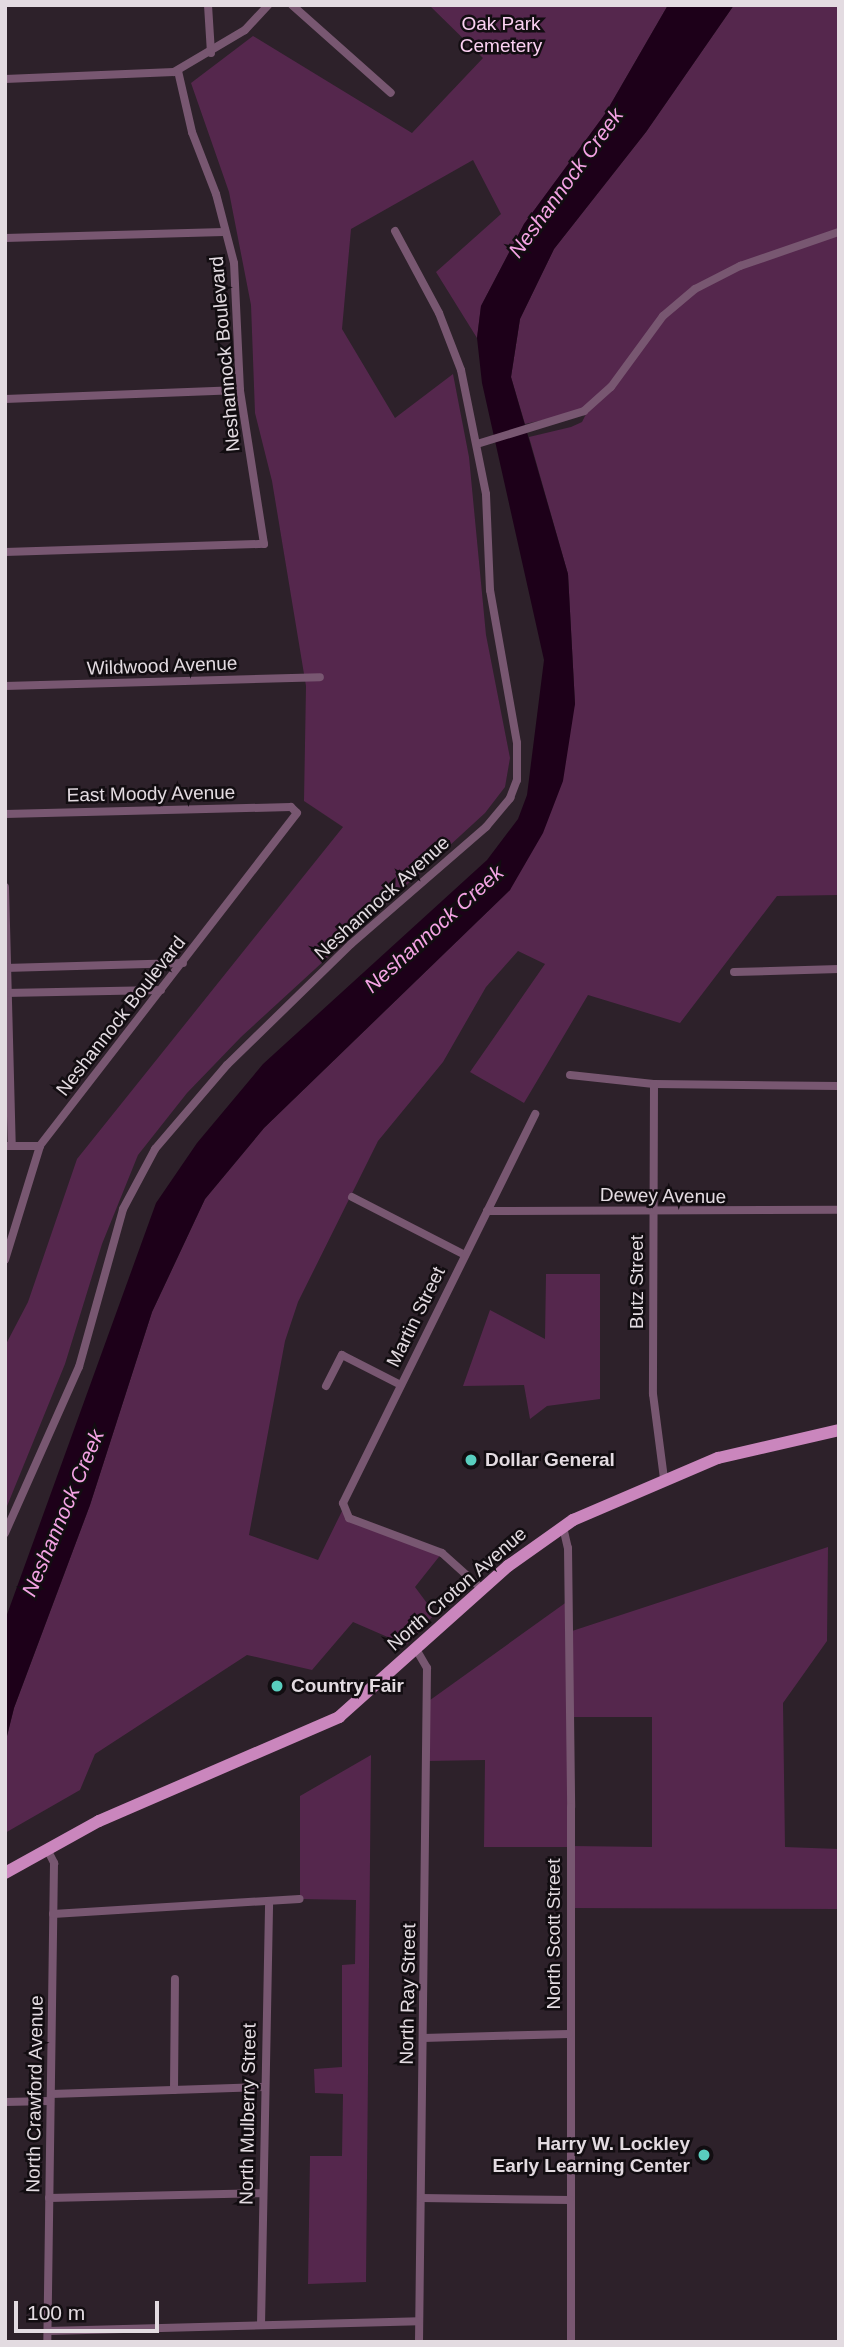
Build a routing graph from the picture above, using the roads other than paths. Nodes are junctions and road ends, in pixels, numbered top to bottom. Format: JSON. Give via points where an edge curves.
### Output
{"nodes":[{"id":1,"x":208,"y":5,"type":"edge"},
{"id":2,"x":268,"y":5,"type":"edge"},
{"id":3,"x":292,"y":5,"type":"edge"},
{"id":4,"x":211,"y":53,"type":"junction"},
{"id":5,"x":178,"y":71,"type":"junction"},
{"id":6,"x":5,"y":79,"type":"edge"},
{"id":7,"x":391,"y":93,"type":"dead end"},
{"id":8,"x":395,"y":231,"type":"dead end"},
{"id":9,"x":224,"y":232,"type":"junction"},
{"id":10,"x":839,"y":232,"type":"edge"},
{"id":11,"x":5,"y":238,"type":"edge"},
{"id":12,"x":240,"y":390,"type":"junction"},
{"id":13,"x":5,"y":399,"type":"edge"},
{"id":14,"x":481,"y":443,"type":"junction"},
{"id":15,"x":5,"y":552,"type":"edge"},
{"id":16,"x":320,"y":677,"type":"dead end"},
{"id":17,"x":5,"y":686,"type":"edge"},
{"id":18,"x":295,"y":811,"type":"joint"},
{"id":19,"x":5,"y":814,"type":"edge"},
{"id":20,"x":5,"y":887,"type":"edge"},
{"id":21,"x":183,"y":963,"type":"junction"},
{"id":22,"x":6,"y":967,"type":"edge"},
{"id":23,"x":839,"y":969,"type":"edge"},
{"id":24,"x":734,"y":972,"type":"dead end"},
{"id":25,"x":161,"y":990,"type":"junction"},
{"id":26,"x":7,"y":993,"type":"edge"},
{"id":27,"x":570,"y":1076,"type":"dead end"},
{"id":28,"x":654,"y":1084,"type":"junction"},
{"id":29,"x":839,"y":1086,"type":"edge"},
{"id":30,"x":535,"y":1114,"type":"dead end"},
{"id":31,"x":8,"y":1146,"type":"edge"},
{"id":32,"x":40,"y":1146,"type":"junction"},
{"id":33,"x":352,"y":1197,"type":"dead end"},
{"id":34,"x":486,"y":1210,"type":"junction"},
{"id":35,"x":839,"y":1210,"type":"edge"},
{"id":36,"x":652,"y":1212,"type":"junction"},
{"id":37,"x":465,"y":1255,"type":"junction"},
{"id":38,"x":5,"y":1260,"type":"edge"},
{"id":39,"x":401,"y":1385,"type":"junction"},
{"id":40,"x":326,"y":1386,"type":"dead end"},
{"id":41,"x":839,"y":1430,"type":"edge"},
{"id":42,"x":664,"y":1479,"type":"junction"},
{"id":43,"x":564,"y":1527,"type":"junction"},
{"id":44,"x":5,"y":1533,"type":"edge"},
{"id":45,"x":481,"y":1589,"type":"junction"},
{"id":46,"x":416,"y":1649,"type":"junction"},
{"id":47,"x":47,"y":1849,"type":"junction"},
{"id":48,"x":5,"y":1872,"type":"edge"},
{"id":49,"x":300,"y":1899,"type":"dead end"},
{"id":50,"x":269,"y":1903,"type":"junction"},
{"id":51,"x":53,"y":1914,"type":"junction"},
{"id":52,"x":174,"y":1979,"type":"dead end"},
{"id":53,"x":569,"y":2034,"type":"junction"},
{"id":54,"x":423,"y":2038,"type":"junction"},
{"id":55,"x":264,"y":2087,"type":"junction"},
{"id":56,"x":174,"y":2090,"type":"junction"},
{"id":57,"x":50,"y":2098,"type":"junction"},
{"id":58,"x":5,"y":2102,"type":"edge"},
{"id":59,"x":263,"y":2193,"type":"junction"},
{"id":60,"x":49,"y":2198,"type":"junction"},
{"id":61,"x":421,"y":2198,"type":"junction"},
{"id":62,"x":570,"y":2200,"type":"junction"},
{"id":63,"x":419,"y":2321,"type":"junction"},
{"id":64,"x":261,"y":2325,"type":"junction"},
{"id":65,"x":48,"y":2331,"type":"junction"},
{"id":66,"x":47,"y":2342,"type":"edge"},
{"id":67,"x":419,"y":2342,"type":"edge"},
{"id":68,"x":571,"y":2342,"type":"edge"}],
"edges":[{"from":1,"to":4,"type":"street"},
{"from":2,"to":4,"type":"street","via":[[245,30]]},
{"from":3,"to":7,"type":"street"},
{"from":4,"to":5,"type":"street"},
{"from":5,"to":6,"type":"street"},
{"from":5,"to":9,"type":"street","name":"Neshannock Boulevard","via":[[189,124],[216,194]]},
{"from":8,"to":14,"type":"street","name":"Neshannock Avenue","via":[[455,351]]},
{"from":9,"to":11,"type":"street"},
{"from":9,"to":12,"type":"street","name":"Neshannock Boulevard","via":[[234,263]]},
{"from":10,"to":14,"type":"street","via":[[740,266],[695,289],[646,334],[611,387],[568,420]]},
{"from":12,"to":13,"type":"street"},
{"from":12,"to":15,"type":"street","name":"Neshannock Boulevard","via":[[264,544]]},
{"from":14,"to":44,"type":"street","name":"Neshannock Avenue","via":[[490,590],[517,743],[514,790],[486,827],[351,944],[227,1065],[155,1149],[124,1209],[79,1367]]},
{"from":16,"to":17,"type":"street","name":"Wildwood Avenue"},
{"from":18,"to":19,"type":"street","name":"East Moody Avenue","via":[[291,807]]},
{"from":18,"to":21,"type":"street","name":"Neshannock Boulevard","via":[[294,822]]},
{"from":20,"to":22,"type":"street"},
{"from":21,"to":22,"type":"street"},
{"from":21,"to":25,"type":"street","name":"Neshannock Boulevard"},
{"from":22,"to":26,"type":"street"},
{"from":23,"to":24,"type":"street"},
{"from":25,"to":26,"type":"street"},
{"from":25,"to":32,"type":"street","name":"Neshannock Boulevard"},
{"from":26,"to":31,"type":"street"},
{"from":27,"to":28,"type":"street"},
{"from":28,"to":29,"type":"street"},
{"from":28,"to":36,"type":"street","name":"Butz Street"},
{"from":30,"to":34,"type":"street","name":"Martin Street"},
{"from":31,"to":32,"type":"street"},
{"from":32,"to":38,"type":"street","name":"Neshannock Boulevard"},
{"from":33,"to":37,"type":"street"},
{"from":34,"to":36,"type":"street","name":"Dewey Avenue"},
{"from":34,"to":37,"type":"street","name":"Martin Street"},
{"from":35,"to":36,"type":"street","name":"Dewey Avenue"},
{"from":36,"to":42,"type":"street","name":"Butz Street","via":[[653,1394]]},
{"from":37,"to":39,"type":"street","name":"Martin Street"},
{"from":39,"to":40,"type":"street","via":[[342,1355]]},
{"from":39,"to":45,"type":"street","name":"Martin Street","via":[[343,1503],[345,1514],[442,1553]]},
{"from":41,"to":42,"type":"main road","name":"North Croton Avenue","via":[[719,1458]]},
{"from":42,"to":43,"type":"main road","name":"North Croton Avenue"},
{"from":43,"to":45,"type":"main road","name":"North Croton Avenue"},
{"from":43,"to":53,"type":"street","name":"North Scott Street","via":[[569,1620]]},
{"from":45,"to":46,"type":"main road","name":"North Croton Avenue"},
{"from":46,"to":47,"type":"main road","name":"North Croton Avenue","via":[[354,1705],[322,1726],[99,1821]]},
{"from":46,"to":54,"type":"street","name":"North Ray Street","via":[[426,1668]]},
{"from":47,"to":48,"type":"main road","name":"North Croton Avenue"},
{"from":47,"to":51,"type":"street","name":"North Crawford Avenue","via":[[54,1863]]},
{"from":49,"to":50,"type":"street"},
{"from":50,"to":51,"type":"street"},
{"from":50,"to":55,"type":"street","name":"North Mulberry Street"},
{"from":51,"to":57,"type":"street","name":"North Crawford Avenue"},
{"from":52,"to":56,"type":"street"},
{"from":53,"to":54,"type":"street"},
{"from":53,"to":62,"type":"street","name":"North Scott Street"},
{"from":54,"to":61,"type":"street","name":"North Ray Street"},
{"from":55,"to":56,"type":"street"},
{"from":55,"to":59,"type":"street","name":"North Mulberry Street"},
{"from":56,"to":57,"type":"street"},
{"from":57,"to":58,"type":"street"},
{"from":57,"to":60,"type":"street","name":"North Crawford Avenue"},
{"from":59,"to":60,"type":"street"},
{"from":59,"to":64,"type":"street","name":"North Mulberry Street"},
{"from":60,"to":65,"type":"street","name":"North Crawford Avenue"},
{"from":61,"to":62,"type":"street"},
{"from":61,"to":63,"type":"street","name":"North Ray Street"},
{"from":62,"to":68,"type":"street","name":"North Scott Street"},
{"from":63,"to":64,"type":"street"},
{"from":63,"to":67,"type":"street","name":"North Ray Street"},
{"from":64,"to":65,"type":"street"},
{"from":65,"to":66,"type":"street","name":"North Crawford Avenue"}]}
